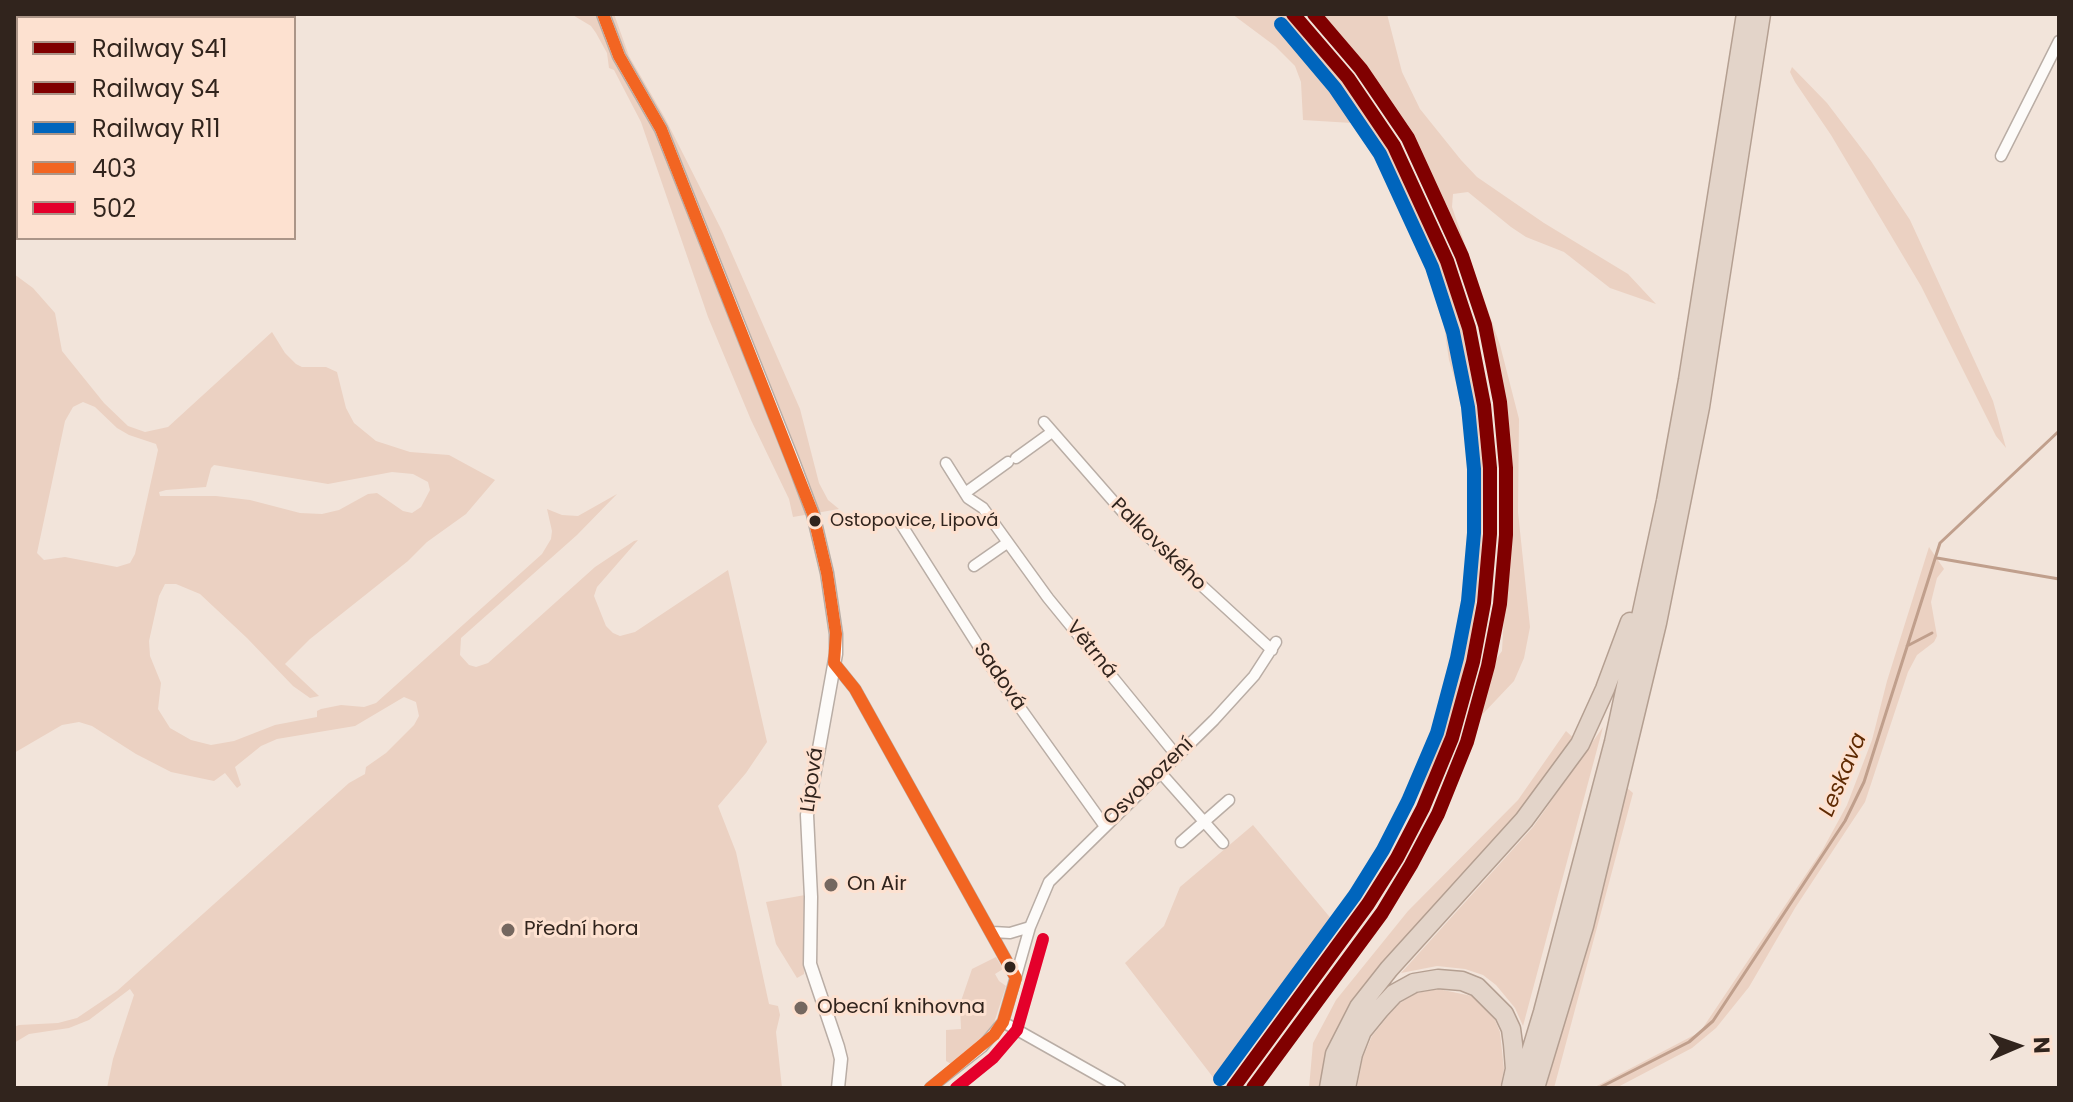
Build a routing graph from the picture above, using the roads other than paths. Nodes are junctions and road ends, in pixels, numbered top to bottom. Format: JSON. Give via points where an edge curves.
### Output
{"nodes":[{"id":1,"x":603,"y":14,"type":"edge"},
{"id":2,"x":1746,"y":14,"type":"edge"},
{"id":3,"x":1761,"y":14,"type":"edge"},
{"id":4,"x":2059,"y":41,"type":"edge"},
{"id":5,"x":2001,"y":156,"type":"dead end"},
{"id":6,"x":1044,"y":422,"type":"dead end"},
{"id":7,"x":1052,"y":432,"type":"junction"},
{"id":8,"x":946,"y":463,"type":"dead end"},
{"id":9,"x":965,"y":493,"type":"junction"},
{"id":10,"x":1666,"y":501,"type":"junction"},
{"id":11,"x":901,"y":524,"type":"dead end"},
{"id":12,"x":1007,"y":543,"type":"junction"},
{"id":13,"x":974,"y":566,"type":"dead end"},
{"id":14,"x":1274,"y":646,"type":"joint"},
{"id":15,"x":834,"y":663,"type":"junction"},
{"id":16,"x":1177,"y":756,"type":"junction"},
{"id":17,"x":1160,"y":772,"type":"junction"},
{"id":18,"x":1229,"y":800,"type":"dead end"},
{"id":19,"x":1205,"y":821,"type":"junction"},
{"id":20,"x":1104,"y":825,"type":"junction"},
{"id":21,"x":1181,"y":842,"type":"dead end"},
{"id":22,"x":1223,"y":843,"type":"dead end"},
{"id":23,"x":1584,"y":926,"type":"junction"},
{"id":24,"x":1026,"y":931,"type":"junction"},
{"id":25,"x":996,"y":935,"type":"junction"},
{"id":26,"x":1016,"y":978,"type":"junction"},
{"id":27,"x":1003,"y":1022,"type":"junction"},
{"id":28,"x":838,"y":1088,"type":"edge"},
{"id":29,"x":930,"y":1088,"type":"edge"},
{"id":30,"x":1120,"y":1088,"type":"edge"},
{"id":31,"x":1329,"y":1088,"type":"edge"},
{"id":32,"x":1346,"y":1088,"type":"edge"},
{"id":33,"x":1510,"y":1088,"type":"edge"},
{"id":34,"x":1520,"y":1088,"type":"edge"},
{"id":35,"x":1535,"y":1088,"type":"edge"},
{"id":36,"x":1546,"y":1088,"type":"edge"}],
"edges":[{"from":1,"to":15,"type":"street","name":"Lípová","via":[[619,56],[661,129],[813,514],[836,634]]},
{"from":2,"to":10,"type":"highway"},
{"from":3,"to":23,"type":"highway","via":[[1700,407],[1657,623]]},
{"from":4,"to":5,"type":"street"},
{"from":6,"to":7,"type":"street","name":"Palkovského"},
{"from":7,"to":9,"type":"street"},
{"from":7,"to":14,"type":"street","name":"Palkovského","via":[[1128,518]]},
{"from":8,"to":9,"type":"street","name":"Větrná"},
{"from":9,"to":12,"type":"street","name":"Větrná","via":[[983,508]]},
{"from":10,"to":31,"type":"highway","via":[[1627,632],[1580,744],[1524,820],[1359,1007],[1335,1054]]},
{"from":10,"to":34,"type":"highway","via":[[1614,742]]},
{"from":11,"to":20,"type":"street","name":"Sadová","via":[[996,674]]},
{"from":12,"to":13,"type":"street"},
{"from":12,"to":16,"type":"street","name":"Větrná"},
{"from":14,"to":16,"type":"street","name":"Osvobození","via":[[1254,676]]},
{"from":15,"to":25,"type":"street","via":[[855,689]]},
{"from":15,"to":28,"type":"street","name":"Lípová","via":[[807,815],[810,964],[841,1059]]},
{"from":16,"to":17,"type":"street","name":"Osvobození"},
{"from":17,"to":19,"type":"street"},
{"from":17,"to":20,"type":"street","name":"Osvobození"},
{"from":18,"to":19,"type":"street"},
{"from":19,"to":21,"type":"street"},
{"from":19,"to":22,"type":"street"},
{"from":20,"to":24,"type":"street","name":"Osvobození","via":[[1049,882]]},
{"from":23,"to":35,"type":"highway"},
{"from":23,"to":36,"type":"highway"},
{"from":24,"to":25,"type":"street"},
{"from":24,"to":26,"type":"street","name":"Osvobození"},
{"from":25,"to":26,"type":"street"},
{"from":26,"to":27,"type":"street","name":"Osvobození"},
{"from":27,"to":29,"type":"street","name":"Osvobození","via":[[982,1047]]},
{"from":27,"to":30,"type":"street"},
{"from":32,"to":33,"type":"highway","via":[[1362,1031],[1380,1009],[1414,983],[1438,979],[1477,987],[1504,1014],[1513,1044]]}]}
